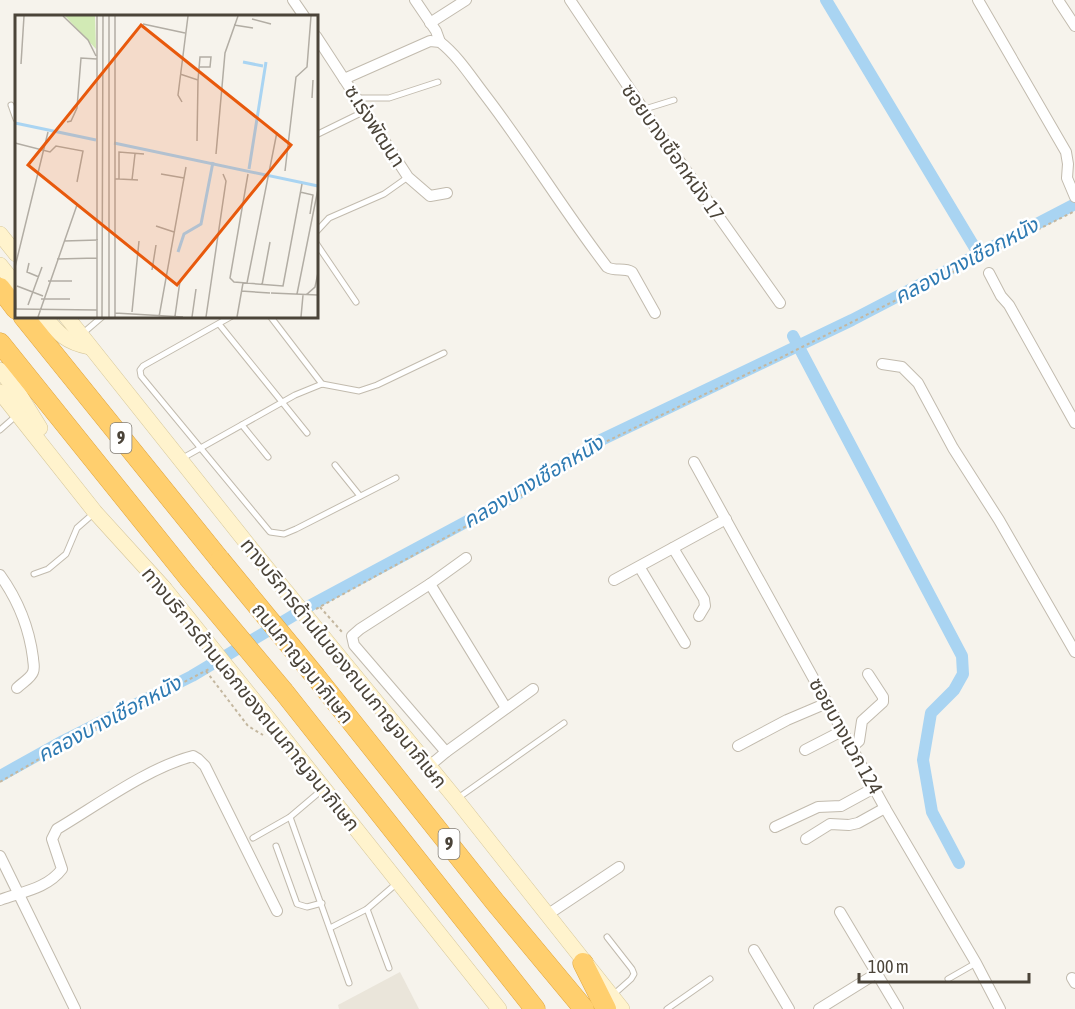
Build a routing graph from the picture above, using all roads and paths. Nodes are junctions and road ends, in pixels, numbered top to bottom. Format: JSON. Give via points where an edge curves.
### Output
{"nodes":[{"id":1,"x":293,"y":0,"type":"edge"},
{"id":2,"x":415,"y":0,"type":"edge"},
{"id":3,"x":466,"y":0,"type":"edge"},
{"id":4,"x":570,"y":0,"type":"edge"},
{"id":5,"x":978,"y":0,"type":"edge"},
{"id":6,"x":1058,"y":0,"type":"edge"},
{"id":7,"x":303,"y":15,"type":"edge"},
{"id":8,"x":430,"y":23,"type":"junction"},
{"id":9,"x":1075,"y":26,"type":"edge"},
{"id":10,"x":318,"y":39,"type":"edge"},
{"id":11,"x":440,"y":42,"type":"junction"},
{"id":12,"x":344,"y":78,"type":"junction"},
{"id":13,"x":438,"y":82,"type":"dead end"},
{"id":14,"x":357,"y":98,"type":"junction"},
{"id":15,"x":674,"y":100,"type":"dead end"},
{"id":16,"x":11,"y":105,"type":"dead end"},
{"id":17,"x":643,"y":110,"type":"junction"},
{"id":18,"x":365,"y":111,"type":"junction"},
{"id":19,"x":15,"y":116,"type":"edge"},
{"id":20,"x":318,"y":134,"type":"edge"},
{"id":21,"x":408,"y":177,"type":"junction"},
{"id":22,"x":447,"y":193,"type":"dead end"},
{"id":23,"x":1075,"y":197,"type":"edge"},
{"id":24,"x":1075,"y":211,"type":"edge"},
{"id":25,"x":318,"y":230,"type":"edge"},
{"id":26,"x":0,"y":234,"type":"edge"},
{"id":27,"x":318,"y":246,"type":"edge"},
{"id":28,"x":15,"y":253,"type":"edge"},
{"id":29,"x":0,"y":265,"type":"edge"},
{"id":30,"x":989,"y":273,"type":"dead end"},
{"id":31,"x":15,"y":284,"type":"edge"},
{"id":32,"x":0,"y":288,"type":"edge"},
{"id":33,"x":356,"y":302,"type":"dead end"},
{"id":34,"x":780,"y":303,"type":"dead end"},
{"id":35,"x":15,"y":308,"type":"edge"},
{"id":36,"x":655,"y":313,"type":"dead end"},
{"id":37,"x":24,"y":318,"type":"edge"},
{"id":38,"x":46,"y":318,"type":"edge"},
{"id":39,"x":67,"y":318,"type":"edge"},
{"id":40,"x":101,"y":318,"type":"edge"},
{"id":41,"x":229,"y":318,"type":"edge"},
{"id":42,"x":272,"y":318,"type":"edge"},
{"id":43,"x":219,"y":324,"type":"junction"},
{"id":44,"x":84,"y":341,"type":"junction"},
{"id":45,"x":0,"y":343,"type":"edge"},
{"id":46,"x":444,"y":353,"type":"dead end"},
{"id":47,"x":882,"y":364,"type":"dead end"},
{"id":48,"x":0,"y":370,"type":"edge"},
{"id":49,"x":322,"y":384,"type":"junction"},
{"id":50,"x":3,"y":400,"type":"edge"},
{"id":51,"x":282,"y":403,"type":"junction"},
{"id":52,"x":18,"y":414,"type":"junction"},
{"id":53,"x":1075,"y":423,"type":"edge"},
{"id":54,"x":242,"y":425,"type":"junction"},
{"id":55,"x":0,"y":430,"type":"edge"},
{"id":56,"x":307,"y":433,"type":"dead end"},
{"id":57,"x":200,"y":448,"type":"junction"},
{"id":58,"x":268,"y":457,"type":"dead end"},
{"id":59,"x":180,"y":460,"type":"junction"},
{"id":60,"x":694,"y":462,"type":"dead end"},
{"id":61,"x":335,"y":465,"type":"dead end"},
{"id":62,"x":66,"y":472,"type":"junction"},
{"id":63,"x":396,"y":478,"type":"dead end"},
{"id":64,"x":360,"y":496,"type":"junction"},
{"id":65,"x":95,"y":512,"type":"junction"},
{"id":66,"x":726,"y":519,"type":"junction"},
{"id":67,"x":673,"y":548,"type":"junction"},
{"id":68,"x":466,"y":558,"type":"dead end"},
{"id":69,"x":640,"y":568,"type":"junction"},
{"id":70,"x":34,"y":574,"type":"dead end"},
{"id":71,"x":0,"y":575,"type":"edge"},
{"id":72,"x":614,"y":580,"type":"dead end"},
{"id":73,"x":430,"y":585,"type":"junction"},
{"id":74,"x":320,"y":607,"type":"junction"},
{"id":75,"x":310,"y":612,"type":"dead end"},
{"id":76,"x":699,"y":616,"type":"dead end"},
{"id":77,"x":685,"y":643,"type":"dead end"},
{"id":78,"x":354,"y":645,"type":"junction"},
{"id":79,"x":1075,"y":652,"type":"edge"},
{"id":80,"x":213,"y":667,"type":"dead end"},
{"id":81,"x":206,"y":671,"type":"junction"},
{"id":82,"x":868,"y":674,"type":"dead end"},
{"id":83,"x":16,"y":688,"type":"dead end"},
{"id":84,"x":533,"y":689,"type":"dead end"},
{"id":85,"x":827,"y":703,"type":"junction"},
{"id":86,"x":506,"y":708,"type":"junction"},
{"id":87,"x":564,"y":723,"type":"dead end"},
{"id":88,"x":842,"y":731,"type":"junction"},
{"id":89,"x":263,"y":735,"type":"dead end"},
{"id":90,"x":738,"y":746,"type":"dead end"},
{"id":91,"x":851,"y":748,"type":"junction"},
{"id":92,"x":805,"y":750,"type":"dead end"},
{"id":93,"x":446,"y":752,"type":"junction"},
{"id":94,"x":428,"y":767,"type":"junction"},
{"id":95,"x":0,"y":782,"type":"edge"},
{"id":96,"x":874,"y":788,"type":"junction"},
{"id":97,"x":323,"y":789,"type":"junction"},
{"id":98,"x":456,"y":799,"type":"junction"},
{"id":99,"x":885,"y":808,"type":"junction"},
{"id":100,"x":290,"y":817,"type":"junction"},
{"id":101,"x":775,"y":827,"type":"dead end"},
{"id":102,"x":254,"y":837,"type":"dead end"},
{"id":103,"x":806,"y":839,"type":"dead end"},
{"id":104,"x":276,"y":846,"type":"dead end"},
{"id":105,"x":0,"y":856,"type":"edge"},
{"id":106,"x":619,"y":867,"type":"dead end"},
{"id":107,"x":398,"y":882,"type":"junction"},
{"id":108,"x":18,"y":893,"type":"junction"},
{"id":109,"x":0,"y":900,"type":"edge"},
{"id":110,"x":322,"y":903,"type":"junction"},
{"id":111,"x":367,"y":909,"type":"junction"},
{"id":112,"x":277,"y":911,"type":"dead end"},
{"id":113,"x":840,"y":912,"type":"dead end"},
{"id":114,"x":547,"y":915,"type":"junction"},
{"id":115,"x":330,"y":927,"type":"junction"},
{"id":116,"x":607,"y":937,"type":"dead end"},
{"id":117,"x":754,"y":950,"type":"dead end"},
{"id":118,"x":584,"y":963,"type":"joint"},
{"id":119,"x":976,"y":963,"type":"junction"},
{"id":120,"x":389,"y":968,"type":"dead end"},
{"id":121,"x":877,"y":973,"type":"junction"},
{"id":122,"x":710,"y":979,"type":"dead end"},
{"id":123,"x":948,"y":980,"type":"dead end"},
{"id":124,"x":349,"y":983,"type":"dead end"},
{"id":125,"x":609,"y":1003,"type":"edge"},
{"id":126,"x":75,"y":1009,"type":"edge"},
{"id":127,"x":500,"y":1009,"type":"edge"},
{"id":128,"x":535,"y":1009,"type":"edge"},
{"id":129,"x":584,"y":1009,"type":"edge"},
{"id":130,"x":622,"y":1009,"type":"edge"},
{"id":131,"x":667,"y":1009,"type":"edge"},
{"id":132,"x":789,"y":1009,"type":"edge"},
{"id":133,"x":819,"y":1009,"type":"edge"},
{"id":134,"x":898,"y":1009,"type":"edge"},
{"id":135,"x":1000,"y":1009,"type":"edge"}],
"edges":[{"from":1,"to":7,"type":"street"},
{"from":2,"to":8,"type":"street"},
{"from":3,"to":8,"type":"street"},
{"from":4,"to":17,"type":"street","name":"ซอยบางเชือกหนัง 17"},
{"from":5,"to":23,"type":"street","via":[[1066,152],[1067,178]]},
{"from":6,"to":9,"type":"street"},
{"from":8,"to":11,"type":"street"},
{"from":10,"to":12,"type":"street","name":"ซ.เร่งพัฒนา"},
{"from":11,"to":12,"type":"street","via":[[430,41]]},
{"from":11,"to":36,"type":"street","via":[[513,132],[607,267],[632,272]]},
{"from":12,"to":14,"type":"street","name":"ซ.เร่งพัฒนา"},
{"from":13,"to":14,"type":"lane","via":[[389,98]]},
{"from":14,"to":18,"type":"street","name":"ซ.เร่งพัฒนา"},
{"from":15,"to":17,"type":"lane"},
{"from":16,"to":19,"type":"lane"},
{"from":17,"to":34,"type":"street","name":"ซอยบางเชือกหนัง 17"},
{"from":18,"to":20,"type":"lane"},
{"from":18,"to":21,"type":"street","name":"ซ.เร่งพัฒนา"},
{"from":21,"to":22,"type":"street","name":"ซ.เร่งพัฒนา","via":[[430,196]]},
{"from":21,"to":25,"type":"lane","via":[[384,194],[329,218]]},
{"from":24,"to":74,"type":"path","via":[[601,444],[519,498]]},
{"from":26,"to":28,"type":"main road"},
{"from":27,"to":33,"type":"lane"},
{"from":29,"to":31,"type":"main road"},
{"from":30,"to":53,"type":"street"},
{"from":32,"to":35,"type":"highway"},
{"from":37,"to":129,"type":"highway","name":"ถนนกาญจนาภิเษก","number":"9","bridge":true},
{"from":38,"to":44,"type":"main road","via":[[71,343]]},
{"from":39,"to":44,"type":"main road","name":"ทางบริการด้านในของถนนกาญจนาภิเษก"},
{"from":40,"to":44,"type":"lane"},
{"from":41,"to":43,"type":"lane"},
{"from":42,"to":49,"type":"lane"},
{"from":43,"to":51,"type":"lane"},
{"from":43,"to":57,"type":"lane","via":[[140,370],[145,383]]},
{"from":44,"to":59,"type":"main road","name":"ทางบริการด้านในของถนนกาญจนาภิเษก"},
{"from":45,"to":128,"type":"highway","name":"ถนนกาญจนาภิเษก","number":"9","bridge":true},
{"from":46,"to":49,"type":"lane","via":[[359,391]]},
{"from":47,"to":79,"type":"street","via":[[902,367],[918,383]]},
{"from":48,"to":62,"type":"main road"},
{"from":49,"to":51,"type":"lane"},
{"from":50,"to":52,"type":"main road","name":"ทางบริการด้านนอกของถนนกาญจนาภิเษก"},
{"from":51,"to":54,"type":"lane"},
{"from":51,"to":56,"type":"lane"},
{"from":52,"to":55,"type":"lane"},
{"from":52,"to":62,"type":"main road","name":"ทางบริการด้านนอกของถนนกาญจนาภิเษก"},
{"from":54,"to":57,"type":"lane"},
{"from":54,"to":58,"type":"lane"},
{"from":57,"to":59,"type":"lane"},
{"from":57,"to":64,"type":"lane","via":[[270,532],[284,534]]},
{"from":59,"to":94,"type":"main road","name":"ทางบริการด้านในของถนนกาญจนาภิเษก","bridge":true},
{"from":60,"to":66,"type":"street","name":"ซอยบางแวก 124"},
{"from":61,"to":64,"type":"lane"},
{"from":62,"to":65,"type":"main road","name":"ทางบริการด้านนอกของถนนกาญจนาภิเษก"},
{"from":63,"to":64,"type":"lane"},
{"from":65,"to":70,"type":"lane","via":[[77,528],[66,554],[48,569]]},
{"from":65,"to":97,"type":"main road","name":"ทางบริการด้านนอกของถนนกาญจนาภิเษก","bridge":true,"via":[[164,588]]},
{"from":66,"to":67,"type":"street"},
{"from":66,"to":85,"type":"street","name":"ซอยบางแวก 124"},
{"from":67,"to":69,"type":"street"},
{"from":67,"to":76,"type":"street","via":[[704,599]]},
{"from":68,"to":73,"type":"street"},
{"from":69,"to":72,"type":"street"},
{"from":69,"to":77,"type":"street"},
{"from":71,"to":83,"type":"street","via":[[13,594],[32,650],[32,675]]},
{"from":73,"to":78,"type":"street","via":[[360,628],[352,636]]},
{"from":73,"to":86,"type":"street"},
{"from":74,"to":75,"type":"path"},
{"from":74,"to":78,"type":"path"},
{"from":78,"to":93,"type":"street"},
{"from":80,"to":81,"type":"path"},
{"from":81,"to":89,"type":"path","via":[[249,726]]},
{"from":81,"to":95,"type":"path"},
{"from":82,"to":91,"type":"street","via":[[883,702],[862,721],[860,741]]},
{"from":84,"to":86,"type":"street"},
{"from":85,"to":88,"type":"street","name":"ซอยบางแวก 124"},
{"from":85,"to":90,"type":"street"},
{"from":86,"to":93,"type":"street"},
{"from":87,"to":98,"type":"lane"},
{"from":88,"to":91,"type":"street","name":"ซอยบางแวก 124"},
{"from":88,"to":92,"type":"street"},
{"from":91,"to":96,"type":"street","name":"ซอยบางแวก 124"},
{"from":93,"to":94,"type":"street"},
{"from":94,"to":98,"type":"main road","name":"ทางบริการด้านในของถนนกาญจนาภิเษก"},
{"from":96,"to":99,"type":"street","name":"ซอยบางแวก 124"},
{"from":96,"to":101,"type":"street","via":[[841,806],[818,807]]},
{"from":97,"to":100,"type":"lane"},
{"from":97,"to":107,"type":"main road","name":"ทางบริการด้านนอกของถนนกาญจนาภิเษก"},
{"from":98,"to":114,"type":"main road","name":"ทางบริการด้านในของถนนกาญจนาภิเษก"},
{"from":99,"to":103,"type":"street","via":[[858,823],[830,824]]},
{"from":99,"to":119,"type":"street","name":"ซอยบางแวก 124"},
{"from":100,"to":102,"type":"lane"},
{"from":100,"to":110,"type":"lane"},
{"from":104,"to":110,"type":"lane","via":[[297,904],[307,907]]},
{"from":105,"to":108,"type":"street"},
{"from":106,"to":114,"type":"street"},
{"from":107,"to":111,"type":"lane"},
{"from":107,"to":127,"type":"main road","name":"ทางบริการด้านนอกของถนนกาญจนาภิเษก"},
{"from":108,"to":109,"type":"street"},
{"from":108,"to":112,"type":"street","via":[[41,886],[62,869],[52,839],[57,830],[152,772],[192,756],[205,766]]},
{"from":108,"to":126,"type":"street"},
{"from":110,"to":115,"type":"lane"},
{"from":111,"to":115,"type":"lane"},
{"from":111,"to":120,"type":"lane"},
{"from":113,"to":121,"type":"street"},
{"from":114,"to":118,"type":"main road","name":"ทางบริการด้านในของถนนกาญจนาภิเษก"},
{"from":115,"to":124,"type":"lane"},
{"from":116,"to":125,"type":"lane","via":[[634,974]]},
{"from":117,"to":132,"type":"street"},
{"from":118,"to":125,"type":"highway"},
{"from":119,"to":123,"type":"lane"},
{"from":119,"to":135,"type":"street","name":"ซอยบางแวก 124"},
{"from":121,"to":133,"type":"street"},
{"from":121,"to":134,"type":"street"},
{"from":122,"to":131,"type":"lane"},
{"from":125,"to":130,"type":"main road"}]}
